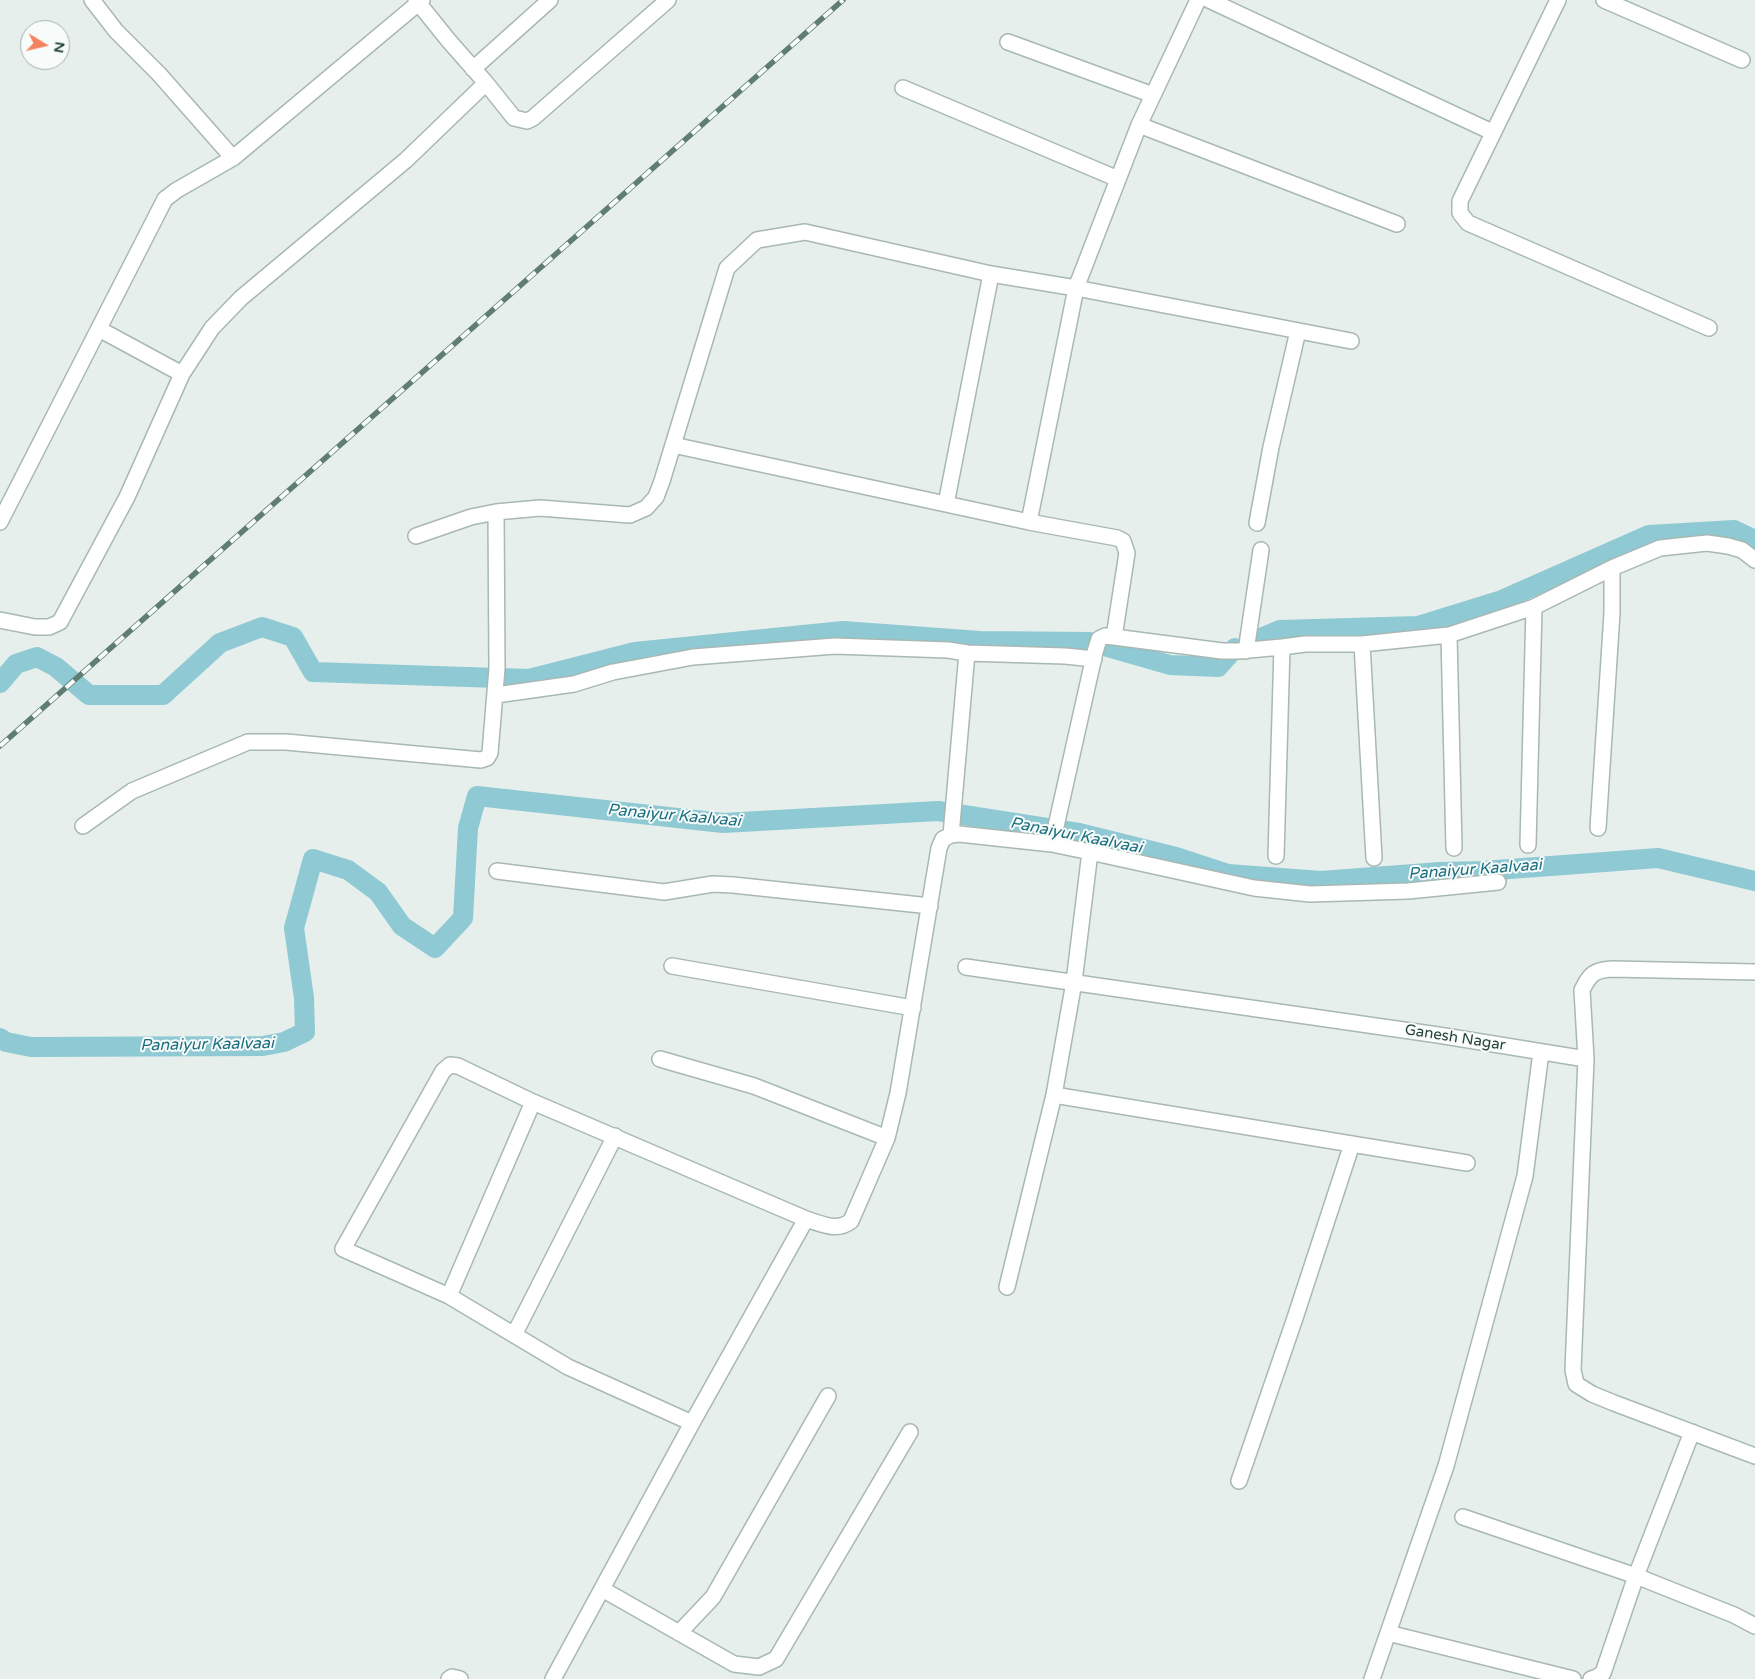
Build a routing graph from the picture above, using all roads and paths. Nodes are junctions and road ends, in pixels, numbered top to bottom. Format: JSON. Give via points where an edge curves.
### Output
{"nodes":[{"id":1,"x":92,"y":0,"type":"edge"},
{"id":2,"x":550,"y":0,"type":"edge"},
{"id":3,"x":668,"y":0,"type":"edge"},
{"id":4,"x":1198,"y":0,"type":"edge"},
{"id":5,"x":1209,"y":0,"type":"edge"},
{"id":6,"x":1558,"y":0,"type":"edge"},
{"id":7,"x":1604,"y":0,"type":"edge"},
{"id":8,"x":419,"y":1,"type":"edge"},
{"id":9,"x":1008,"y":42,"type":"dead end"},
{"id":10,"x":1742,"y":60,"type":"dead end"},
{"id":11,"x":472,"y":69,"type":"junction"},
{"id":12,"x":486,"y":83,"type":"junction"},
{"id":13,"x":903,"y":88,"type":"dead end"},
{"id":14,"x":1153,"y":95,"type":"junction"},
{"id":15,"x":1139,"y":125,"type":"junction"},
{"id":16,"x":1492,"y":132,"type":"junction"},
{"id":17,"x":233,"y":158,"type":"junction"},
{"id":18,"x":1118,"y":178,"type":"junction"},
{"id":19,"x":1397,"y":224,"type":"dead end"},
{"id":20,"x":990,"y":274,"type":"junction"},
{"id":21,"x":1076,"y":288,"type":"junction"},
{"id":22,"x":1709,"y":328,"type":"dead end"},
{"id":23,"x":99,"y":329,"type":"junction"},
{"id":24,"x":1298,"y":332,"type":"junction"},
{"id":25,"x":1351,"y":340,"type":"dead end"},
{"id":26,"x":182,"y":374,"type":"junction"},
{"id":27,"x":673,"y":444,"type":"junction"},
{"id":28,"x":946,"y":504,"type":"junction"},
{"id":29,"x":496,"y":512,"type":"junction"},
{"id":30,"x":0,"y":522,"type":"edge"},
{"id":31,"x":1029,"y":522,"type":"junction"},
{"id":32,"x":1257,"y":522,"type":"dead end"},
{"id":33,"x":416,"y":536,"type":"dead end"},
{"id":34,"x":1261,"y":550,"type":"dead end"},
{"id":35,"x":1755,"y":560,"type":"edge"},
{"id":36,"x":1612,"y":568,"type":"junction"},
{"id":37,"x":1534,"y":607,"type":"junction"},
{"id":38,"x":0,"y":620,"type":"edge"},
{"id":39,"x":1449,"y":636,"type":"junction"},
{"id":40,"x":1362,"y":644,"type":"junction"},
{"id":41,"x":1101,"y":647,"type":"junction"},
{"id":42,"x":1282,"y":648,"type":"junction"},
{"id":43,"x":1242,"y":651,"type":"junction"},
{"id":44,"x":967,"y":653,"type":"junction"},
{"id":45,"x":496,"y":693,"type":"junction"},
{"id":46,"x":83,"y":826,"type":"dead end"},
{"id":47,"x":952,"y":828,"type":"junction"},
{"id":48,"x":1598,"y":828,"type":"dead end"},
{"id":49,"x":1052,"y":839,"type":"junction"},
{"id":50,"x":1528,"y":845,"type":"dead end"},
{"id":51,"x":1454,"y":848,"type":"dead end"},
{"id":52,"x":1090,"y":852,"type":"junction"},
{"id":53,"x":1276,"y":856,"type":"dead end"},
{"id":54,"x":1374,"y":858,"type":"dead end"},
{"id":55,"x":497,"y":871,"type":"dead end"},
{"id":56,"x":1498,"y":882,"type":"dead end"},
{"id":57,"x":930,"y":906,"type":"junction"},
{"id":58,"x":672,"y":966,"type":"dead end"},
{"id":59,"x":966,"y":967,"type":"dead end"},
{"id":60,"x":1755,"y":972,"type":"edge"},
{"id":61,"x":1074,"y":982,"type":"junction"},
{"id":62,"x":913,"y":1008,"type":"junction"},
{"id":63,"x":1541,"y":1052,"type":"junction"},
{"id":64,"x":660,"y":1059,"type":"dead end"},
{"id":65,"x":1586,"y":1060,"type":"junction"},
{"id":66,"x":1054,"y":1095,"type":"junction"},
{"id":67,"x":533,"y":1102,"type":"junction"},
{"id":68,"x":615,"y":1136,"type":"junction"},
{"id":69,"x":887,"y":1138,"type":"junction"},
{"id":70,"x":1352,"y":1144,"type":"junction"},
{"id":71,"x":1467,"y":1163,"type":"dead end"},
{"id":72,"x":806,"y":1220,"type":"junction"},
{"id":73,"x":1007,"y":1287,"type":"dead end"},
{"id":74,"x":449,"y":1296,"type":"junction"},
{"id":75,"x":514,"y":1335,"type":"junction"},
{"id":76,"x":828,"y":1396,"type":"dead end"},
{"id":77,"x":692,"y":1423,"type":"junction"},
{"id":78,"x":910,"y":1432,"type":"dead end"},
{"id":79,"x":1692,"y":1432,"type":"junction"},
{"id":80,"x":1755,"y":1456,"type":"edge"},
{"id":81,"x":1239,"y":1481,"type":"dead end"},
{"id":82,"x":1463,"y":1517,"type":"dead end"},
{"id":83,"x":1636,"y":1576,"type":"junction"},
{"id":84,"x":602,"y":1589,"type":"junction"},
{"id":85,"x":1755,"y":1626,"type":"edge"},
{"id":86,"x":678,"y":1633,"type":"junction"},
{"id":87,"x":1388,"y":1633,"type":"junction"},
{"id":88,"x":449,"y":1679,"type":"edge"},
{"id":89,"x":460,"y":1679,"type":"edge"},
{"id":90,"x":553,"y":1679,"type":"edge"},
{"id":91,"x":1372,"y":1679,"type":"edge"},
{"id":92,"x":1573,"y":1679,"type":"edge"},
{"id":93,"x":1592,"y":1679,"type":"edge"}],
"edges":[{"from":1,"to":17,"type":"street","via":[[116,32],[159,74]]},
{"from":2,"to":11,"type":"street"},
{"from":3,"to":12,"type":"street","via":[[527,121],[514,118]]},
{"from":4,"to":14,"type":"street"},
{"from":5,"to":16,"type":"street"},
{"from":6,"to":16,"type":"street"},
{"from":7,"to":10,"type":"street"},
{"from":8,"to":11,"type":"street"},
{"from":8,"to":17,"type":"street"},
{"from":9,"to":14,"type":"street"},
{"from":11,"to":12,"type":"street"},
{"from":12,"to":26,"type":"street","via":[[406,160],[240,298],[212,328]]},
{"from":13,"to":18,"type":"street"},
{"from":14,"to":15,"type":"street"},
{"from":15,"to":18,"type":"street"},
{"from":15,"to":19,"type":"street"},
{"from":16,"to":22,"type":"street","via":[[1460,201],[1460,213],[1468,223]]},
{"from":17,"to":23,"type":"street","via":[[165,200]]},
{"from":18,"to":21,"type":"street"},
{"from":20,"to":21,"type":"street"},
{"from":20,"to":27,"type":"street","via":[[805,232],[757,240],[728,268]]},
{"from":20,"to":28,"type":"street"},
{"from":21,"to":24,"type":"street"},
{"from":21,"to":31,"type":"street"},
{"from":23,"to":26,"type":"street"},
{"from":23,"to":30,"type":"street"},
{"from":24,"to":25,"type":"street"},
{"from":24,"to":32,"type":"street"},
{"from":26,"to":38,"type":"street","via":[[127,498],[60,622],[50,627],[35,627]]},
{"from":27,"to":28,"type":"street"},
{"from":27,"to":29,"type":"street","via":[[656,497],[646,508],[630,515],[540,508]]},
{"from":28,"to":31,"type":"street"},
{"from":29,"to":33,"type":"street"},
{"from":29,"to":45,"type":"street"},
{"from":31,"to":41,"type":"street","via":[[1122,541],[1128,553]]},
{"from":34,"to":43,"type":"street"},
{"from":35,"to":36,"type":"street","via":[[1742,550],[1707,543],[1660,548]]},
{"from":36,"to":37,"type":"street"},
{"from":36,"to":48,"type":"street"},
{"from":37,"to":39,"type":"street"},
{"from":37,"to":50,"type":"street"},
{"from":39,"to":40,"type":"street"},
{"from":39,"to":51,"type":"street"},
{"from":40,"to":42,"type":"street","via":[[1304,644]]},
{"from":40,"to":54,"type":"street"},
{"from":41,"to":43,"type":"street"},
{"from":41,"to":44,"type":"street","via":[[1065,656]]},
{"from":41,"to":49,"type":"street"},
{"from":42,"to":43,"type":"street"},
{"from":42,"to":53,"type":"street"},
{"from":44,"to":45,"type":"street","via":[[835,646],[692,657],[613,672],[574,684]]},
{"from":44,"to":47,"type":"street"},
{"from":45,"to":46,"type":"street","via":[[490,753],[481,760],[286,742],[248,742],[132,791]]},
{"from":47,"to":49,"type":"street","via":[[959,834]]},
{"from":47,"to":57,"type":"street","via":[[939,848]]},
{"from":49,"to":52,"type":"street"},
{"from":52,"to":56,"type":"street","via":[[1254,888],[1310,894]]},
{"from":52,"to":61,"type":"street"},
{"from":55,"to":57,"type":"street","via":[[664,892],[713,884],[733,885]]},
{"from":57,"to":62,"type":"street"},
{"from":58,"to":62,"type":"street"},
{"from":59,"to":61,"type":"street","name":"Ganesh Nagar"},
{"from":60,"to":65,"type":"street","via":[[1597,970],[1582,990]]},
{"from":61,"to":63,"type":"street","name":"Ganesh Nagar"},
{"from":61,"to":66,"type":"street"},
{"from":62,"to":69,"type":"street"},
{"from":63,"to":65,"type":"street","name":"Ganesh Nagar"},
{"from":63,"to":87,"type":"street","via":[[1526,1176],[1446,1466]]},
{"from":64,"to":69,"type":"street","via":[[754,1086]]},
{"from":65,"to":79,"type":"street","via":[[1573,1370],[1576,1384],[1614,1404]]},
{"from":66,"to":70,"type":"street"},
{"from":66,"to":73,"type":"street"},
{"from":67,"to":68,"type":"street"},
{"from":67,"to":74,"type":"street"},
{"from":67,"to":74,"type":"street","via":[[458,1066],[450,1065],[442,1071],[343,1249]]},
{"from":68,"to":72,"type":"street"},
{"from":68,"to":75,"type":"street"},
{"from":69,"to":72,"type":"street","via":[[851,1221],[844,1226],[832,1227]]},
{"from":70,"to":71,"type":"street"},
{"from":70,"to":81,"type":"street"},
{"from":72,"to":77,"type":"street"},
{"from":74,"to":75,"type":"street"},
{"from":75,"to":77,"type":"street","via":[[568,1367]]},
{"from":76,"to":86,"type":"street","via":[[713,1596]]},
{"from":77,"to":84,"type":"street"},
{"from":78,"to":86,"type":"street","via":[[776,1659],[759,1667],[734,1664]]},
{"from":79,"to":80,"type":"street"},
{"from":79,"to":83,"type":"street"},
{"from":82,"to":83,"type":"street"},
{"from":83,"to":85,"type":"street"},
{"from":83,"to":93,"type":"street","via":[[1603,1673]]},
{"from":84,"to":86,"type":"street"},
{"from":84,"to":90,"type":"street"},
{"from":87,"to":91,"type":"street"},
{"from":87,"to":92,"type":"street"},
{"from":88,"to":89,"type":"street"}]}
